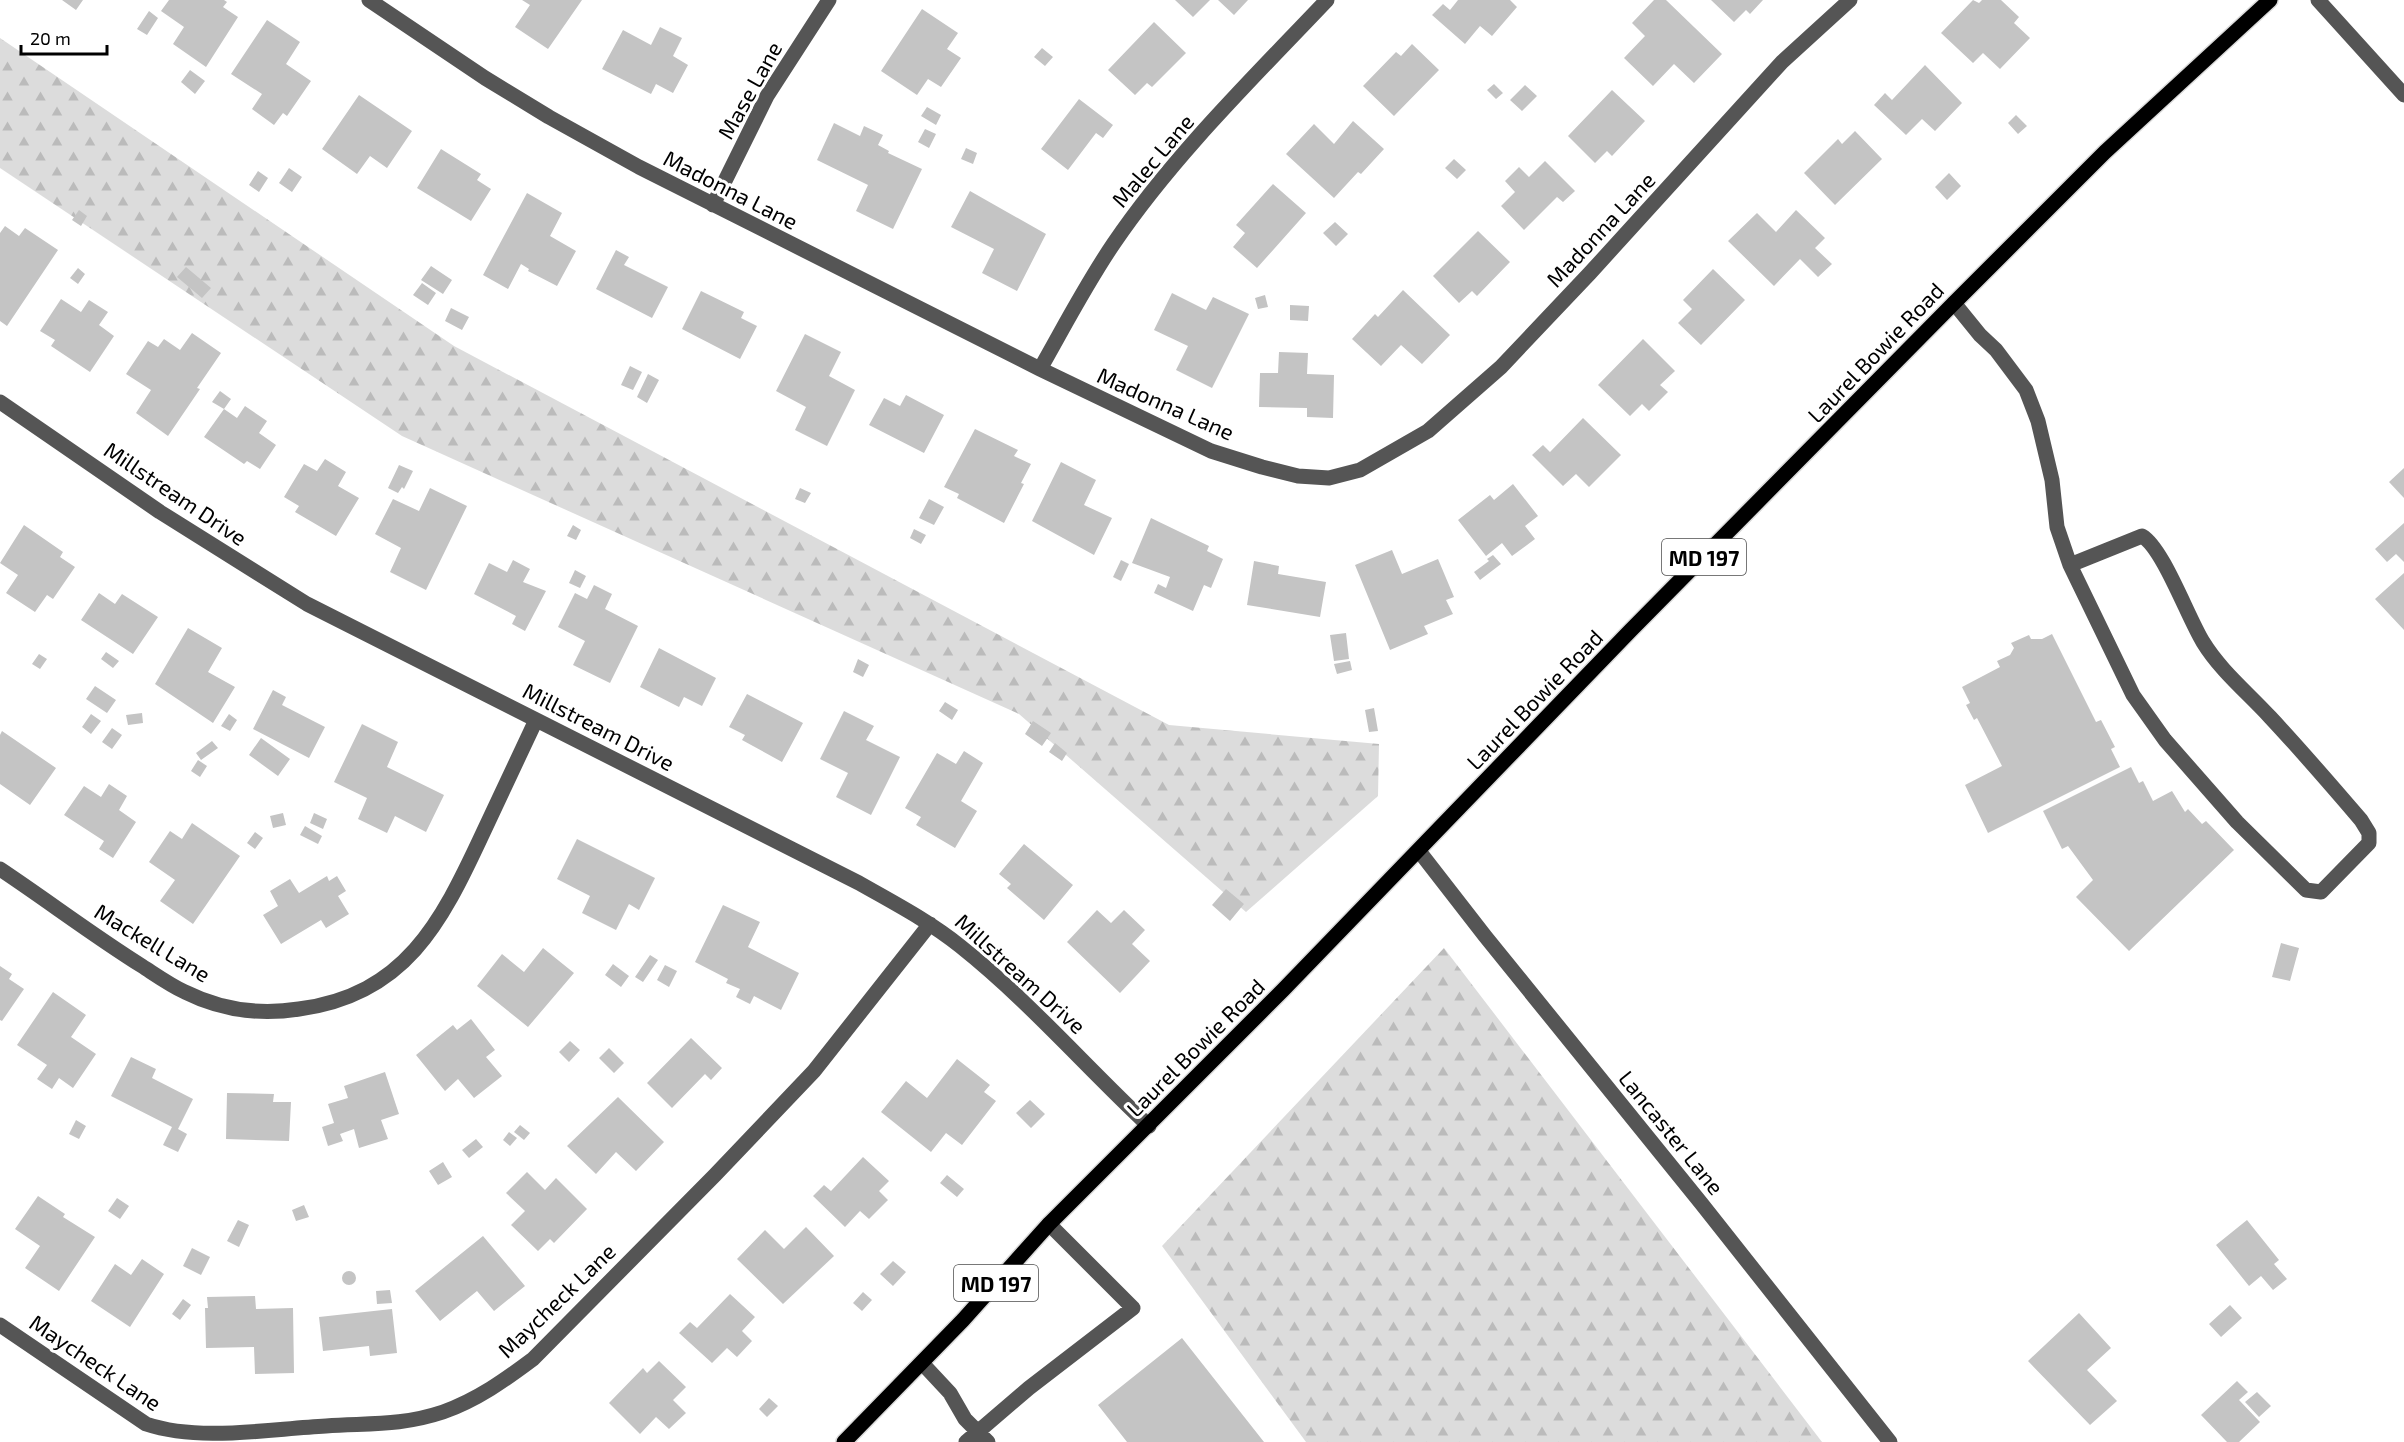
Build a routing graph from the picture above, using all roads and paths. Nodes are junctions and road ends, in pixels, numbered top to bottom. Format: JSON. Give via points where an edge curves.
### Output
{"nodes":[{"id":1,"x":829,"y":0,"type":"edge"},
{"id":2,"x":1327,"y":0,"type":"edge"},
{"id":3,"x":1850,"y":0,"type":"edge"},
{"id":4,"x":2270,"y":0,"type":"edge"},
{"id":5,"x":2318,"y":0,"type":"edge"},
{"id":6,"x":374,"y":2,"type":"edge"},
{"id":7,"x":2404,"y":95,"type":"edge"},
{"id":8,"x":713,"y":205,"type":"junction"},
{"id":9,"x":1954,"y":303,"type":"junction"},
{"id":10,"x":1040,"y":369,"type":"junction"},
{"id":11,"x":0,"y":402,"type":"edge"},
{"id":12,"x":2070,"y":565,"type":"junction"},
{"id":13,"x":536,"y":720,"type":"junction"},
{"id":14,"x":1419,"y":851,"type":"junction"},
{"id":15,"x":0,"y":869,"type":"edge"},
{"id":16,"x":930,"y":924,"type":"junction"},
{"id":17,"x":1149,"y":1125,"type":"junction"},
{"id":18,"x":1049,"y":1224,"type":"junction"},
{"id":19,"x":0,"y":1325,"type":"edge"},
{"id":20,"x":922,"y":1363,"type":"junction"},
{"id":21,"x":977,"y":1438,"type":"edge"},
{"id":22,"x":844,"y":1442,"type":"edge"},
{"id":23,"x":1890,"y":1442,"type":"edge"}],
"edges":[{"from":1,"to":8,"type":"street","name":"Mase Lane","via":[[767,96]]},
{"from":2,"to":10,"type":"street","name":"Malec Lane","via":[[1228,104],[1160,183],[1085,287]]},
{"from":3,"to":10,"type":"street","name":"Madonna Lane","via":[[1782,62],[1500,368],[1428,432],[1360,470],[1329,478],[1262,468],[1211,451]]},
{"from":4,"to":9,"type":"main road","name":"Laurel Bowie Road","number":"MD 197","via":[[2105,152]]},
{"from":5,"to":7,"type":"street"},
{"from":6,"to":8,"type":"street","name":"Madonna Lane","via":[[549,117]]},
{"from":8,"to":10,"type":"street","name":"Madonna Lane"},
{"from":9,"to":12,"type":"street","via":[[2026,390],[2038,421],[2052,480],[2057,527]]},
{"from":9,"to":14,"type":"main road","name":"Laurel Bowie Road","number":"MD 197"},
{"from":11,"to":13,"type":"street","name":"Millstream Drive","via":[[160,512],[307,604]]},
{"from":12,"to":12,"type":"street","via":[[2142,536],[2149,540],[2207,648],[2370,833],[2369,843],[2321,892],[2306,890],[2237,822],[2164,740],[2133,695]]},
{"from":13,"to":15,"type":"street","name":"Mackell Lane","via":[[453,898],[431,931],[379,982],[336,1003],[285,1011],[241,1010],[184,992]]},
{"from":13,"to":16,"type":"street","name":"Millstream Drive","via":[[859,883]]},
{"from":14,"to":17,"type":"main road","name":"Laurel Bowie Road","number":"MD 197"},
{"from":14,"to":23,"type":"street","name":"Lancaster Lane"},
{"from":16,"to":17,"type":"street","name":"Millstream Drive","via":[[1007,986]]},
{"from":16,"to":19,"type":"street","name":"Maycheck Lane","via":[[821,1062],[766,1123],[533,1359],[470,1401],[390,1425],[326,1426],[227,1436],[173,1435],[146,1424]]},
{"from":17,"to":18,"type":"main road","name":"Laurel Bowie Road","number":"MD 197"},
{"from":18,"to":20,"type":"main road","name":"Laurel Bowie Road","number":"MD 197"},
{"from":18,"to":21,"type":"street","via":[[1133,1308]]},
{"from":20,"to":21,"type":"street","via":[[950,1393]]},
{"from":20,"to":22,"type":"main road","name":"Laurel Bowie Road","number":"MD 197"}]}
